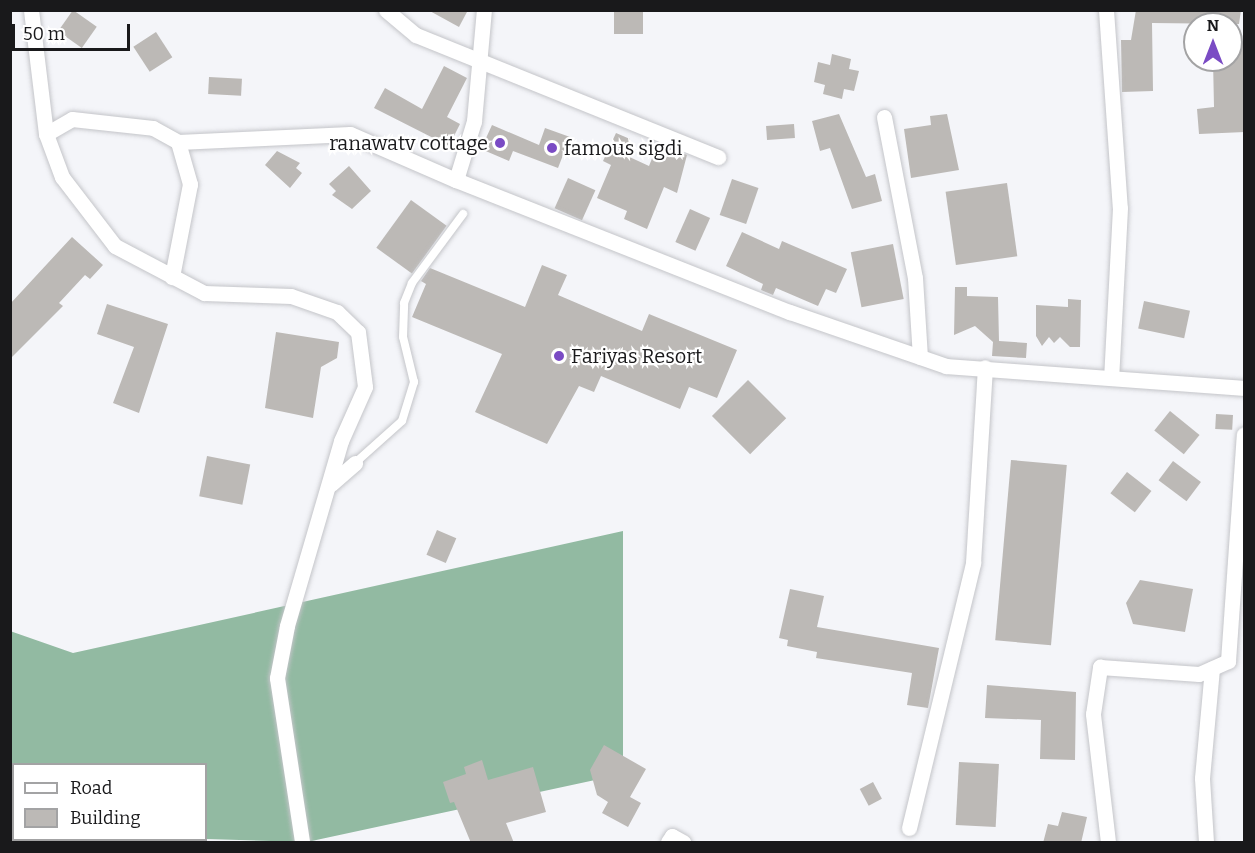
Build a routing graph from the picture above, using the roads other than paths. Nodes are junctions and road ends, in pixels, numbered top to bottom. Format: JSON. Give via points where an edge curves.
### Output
{"nodes":[{"id":1,"x":31,"y":10,"type":"edge"},
{"id":2,"x":386,"y":10,"type":"edge"},
{"id":3,"x":484,"y":10,"type":"edge"},
{"id":4,"x":1106,"y":10,"type":"edge"},
{"id":5,"x":483,"y":62,"type":"junction"},
{"id":6,"x":884,"y":117,"type":"dead end"},
{"id":7,"x":46,"y":134,"type":"junction"},
{"id":8,"x":178,"y":142,"type":"junction"},
{"id":9,"x":718,"y":157,"type":"dead end"},
{"id":10,"x":456,"y":180,"type":"junction"},
{"id":11,"x":463,"y":214,"type":"dead end"},
{"id":12,"x":172,"y":278,"type":"junction"},
{"id":13,"x":920,"y":357,"type":"junction"},
{"id":14,"x":985,"y":368,"type":"junction"},
{"id":15,"x":1111,"y":378,"type":"junction"},
{"id":16,"x":1245,"y":388,"type":"edge"},
{"id":17,"x":1245,"y":435,"type":"edge"},
{"id":18,"x":355,"y":463,"type":"joint"},
{"id":19,"x":331,"y":484,"type":"junction"},
{"id":20,"x":1239,"y":591,"type":"edge"},
{"id":21,"x":1212,"y":668,"type":"junction"},
{"id":22,"x":909,"y":828,"type":"dead end"},
{"id":23,"x":302,"y":843,"type":"edge"},
{"id":24,"x":668,"y":843,"type":"edge"},
{"id":25,"x":683,"y":843,"type":"edge"},
{"id":26,"x":1108,"y":843,"type":"edge"},
{"id":27,"x":1206,"y":843,"type":"edge"}],
"edges":[{"from":1,"to":7,"type":"street"},
{"from":2,"to":5,"type":"street","via":[[416,35]]},
{"from":3,"to":5,"type":"street"},
{"from":4,"to":15,"type":"street","via":[[1120,208]]},
{"from":5,"to":9,"type":"street"},
{"from":5,"to":10,"type":"street"},
{"from":6,"to":13,"type":"street","via":[[915,278]]},
{"from":7,"to":8,"type":"street","via":[[72,119],[153,128]]},
{"from":7,"to":12,"type":"street","via":[[62,177],[115,246]]},
{"from":8,"to":10,"type":"street","via":[[350,134]]},
{"from":8,"to":12,"type":"street","via":[[190,184]]},
{"from":10,"to":13,"type":"street"},
{"from":11,"to":18,"type":"lane","via":[[412,282],[404,303],[403,337],[414,382],[402,421]]},
{"from":12,"to":19,"type":"street","via":[[204,293],[291,296],[337,312],[358,332],[365,387],[341,441]]},
{"from":13,"to":14,"type":"street","via":[[946,366]]},
{"from":14,"to":15,"type":"street"},
{"from":14,"to":22,"type":"street","via":[[973,563]]},
{"from":15,"to":16,"type":"street"},
{"from":17,"to":20,"type":"street"},
{"from":18,"to":19,"type":"street"},
{"from":19,"to":23,"type":"street","via":[[287,626],[277,678]]},
{"from":20,"to":21,"type":"street","via":[[1228,662]]},
{"from":21,"to":26,"type":"street","via":[[1199,674],[1100,667],[1093,714]]},
{"from":21,"to":27,"type":"street","via":[[1202,778]]},
{"from":24,"to":25,"type":"street","via":[[672,836]]}]}
